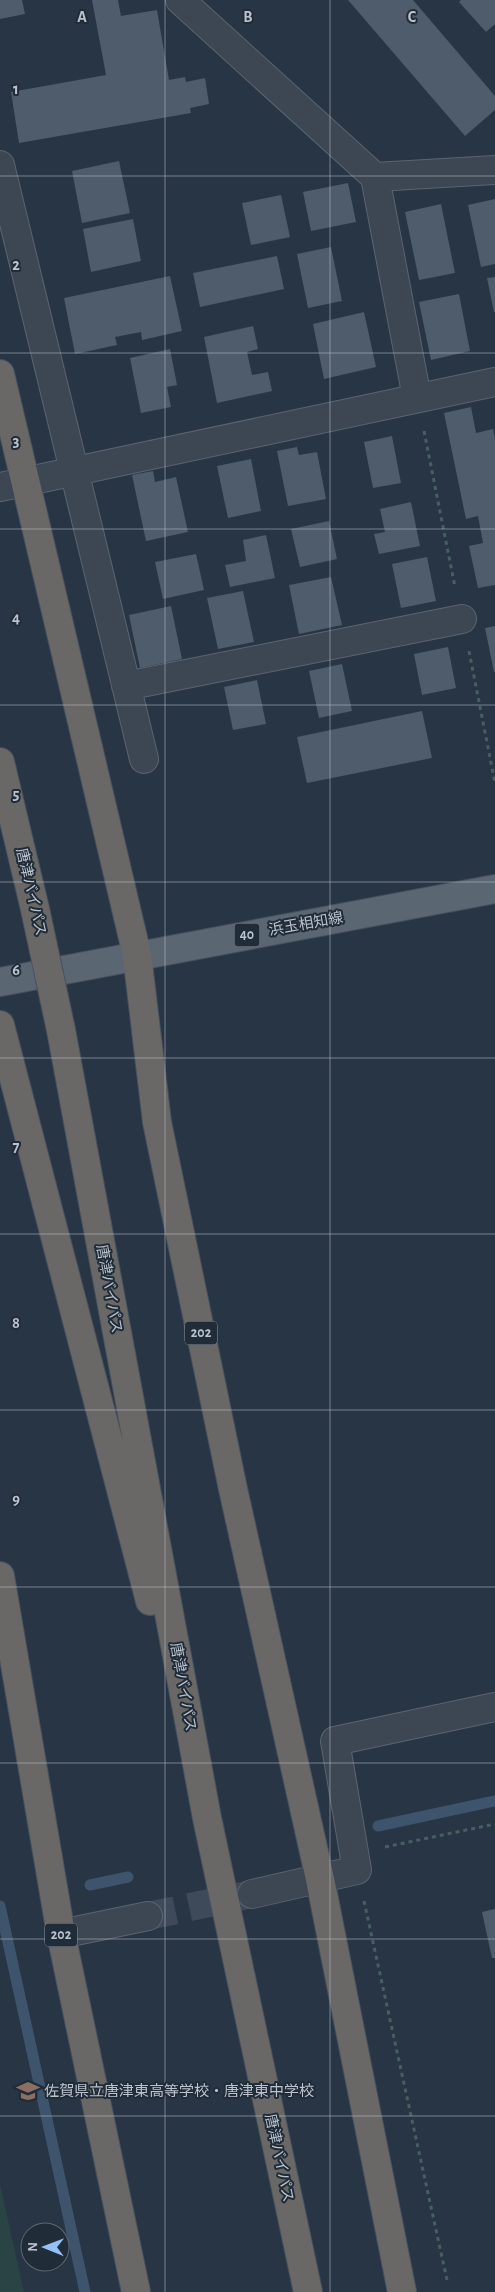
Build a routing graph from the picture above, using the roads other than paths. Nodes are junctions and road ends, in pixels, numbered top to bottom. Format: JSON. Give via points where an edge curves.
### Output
{"nodes":[{"id":1,"x":180,"y":0,"type":"edge"},
{"id":2,"x":0,"y":164,"type":"edge"},
{"id":3,"x":495,"y":170,"type":"edge"},
{"id":4,"x":375,"y":177,"type":"junction"},
{"id":5,"x":0,"y":374,"type":"edge"},
{"id":6,"x":495,"y":382,"type":"edge"},
{"id":7,"x":417,"y":398,"type":"junction"},
{"id":8,"x":74,"y":472,"type":"junction"},
{"id":9,"x":13,"y":485,"type":"edge"},
{"id":10,"x":462,"y":620,"type":"dead end"},
{"id":11,"x":126,"y":686,"type":"junction"},
{"id":12,"x":144,"y":758,"type":"dead end"},
{"id":13,"x":0,"y":762,"type":"edge"},
{"id":14,"x":495,"y":889,"type":"edge"},
{"id":15,"x":137,"y":955,"type":"junction"},
{"id":16,"x":0,"y":982,"type":"edge"},
{"id":17,"x":2,"y":1033,"type":"edge"},
{"id":18,"x":0,"y":1576,"type":"edge"},
{"id":19,"x":495,"y":1707,"type":"edge"},
{"id":20,"x":207,"y":1818,"type":"junction"},
{"id":21,"x":320,"y":1879,"type":"junction"},
{"id":22,"x":252,"y":1894,"type":"tunnel mouth"},
{"id":23,"x":148,"y":1916,"type":"tunnel mouth"},
{"id":24,"x":61,"y":1934,"type":"junction"},
{"id":25,"x":136,"y":2292,"type":"edge"},
{"id":26,"x":308,"y":2292,"type":"edge"},
{"id":27,"x":402,"y":2292,"type":"edge"}],
"edges":[{"from":1,"to":4,"type":"street"},
{"from":2,"to":8,"type":"street"},
{"from":3,"to":4,"type":"street"},
{"from":4,"to":7,"type":"street"},
{"from":5,"to":9,"type":"highway","number":"202"},
{"from":6,"to":7,"type":"street"},
{"from":7,"to":8,"type":"street"},
{"from":8,"to":9,"type":"street"},
{"from":8,"to":11,"type":"street"},
{"from":9,"to":15,"type":"highway","number":"202"},
{"from":10,"to":11,"type":"street"},
{"from":11,"to":12,"type":"street"},
{"from":13,"to":20,"type":"highway","name":"唐津バイパス","bridge":true,"via":[[62,1030]]},
{"from":14,"to":15,"type":"main road","name":"浜玉相知線","number":"40"},
{"from":15,"to":16,"type":"main road","name":"浜玉相知線","number":"40"},
{"from":15,"to":21,"type":"highway","number":"202","via":[[158,1122],[233,1489]]},
{"from":17,"to":20,"type":"highway","name":"唐津バイパス"},
{"from":18,"to":24,"type":"highway","number":"202"},
{"from":19,"to":21,"type":"street","via":[[335,1741],[357,1870]]},
{"from":20,"to":26,"type":"highway","name":"唐津バイパス"},
{"from":21,"to":22,"type":"street"},
{"from":21,"to":27,"type":"highway","number":"202"},
{"from":23,"to":24,"type":"street"},
{"from":24,"to":25,"type":"highway","number":"202"}]}
